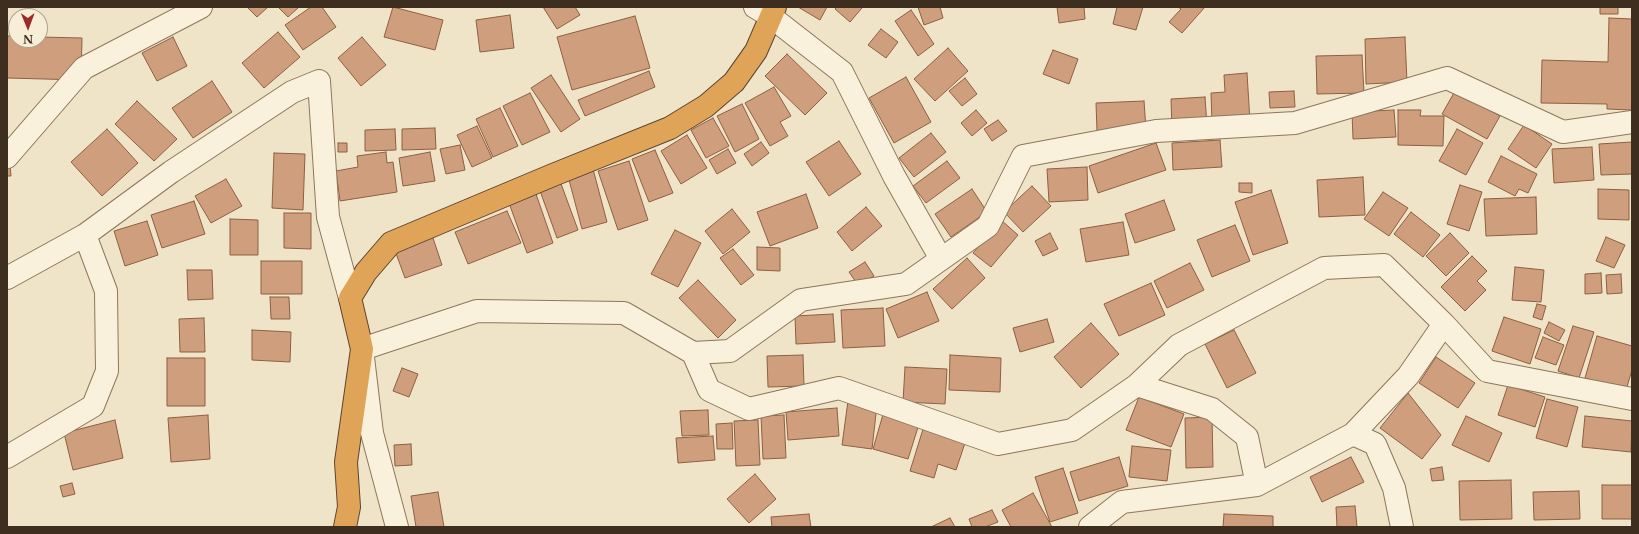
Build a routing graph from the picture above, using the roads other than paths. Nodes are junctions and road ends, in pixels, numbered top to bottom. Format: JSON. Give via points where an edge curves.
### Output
{"nodes":[{"id":1,"x":201,"y":7,"type":"edge"},
{"id":2,"x":767,"y":10,"type":"edge"},
{"id":3,"x":1632,"y":122,"type":"edge"},
{"id":4,"x":7,"y":157,"type":"edge"},
{"id":5,"x":85,"y":236,"type":"junction"},
{"id":6,"x":941,"y":259,"type":"junction"},
{"id":7,"x":7,"y":278,"type":"edge"},
{"id":8,"x":350,"y":298,"type":"junction"},
{"id":9,"x":1444,"y":324,"type":"junction"},
{"id":10,"x":362,"y":349,"type":"junction"},
{"id":11,"x":693,"y":353,"type":"junction"},
{"id":12,"x":1138,"y":385,"type":"junction"},
{"id":13,"x":1632,"y":399,"type":"edge"},
{"id":14,"x":1353,"y":434,"type":"junction"},
{"id":15,"x":7,"y":456,"type":"edge"},
{"id":16,"x":1257,"y":485,"type":"junction"},
{"id":17,"x":345,"y":527,"type":"edge"},
{"id":18,"x":397,"y":527,"type":"edge"},
{"id":19,"x":1090,"y":527,"type":"edge"},
{"id":20,"x":1402,"y":527,"type":"edge"}],
"edges":[{"from":1,"to":4,"type":"street","via":[[84,68]]},
{"from":2,"to":6,"type":"street","via":[[842,72],[894,176]]},
{"from":2,"to":8,"type":"highway","via":[[756,51],[734,82],[706,106],[670,128],[391,243],[366,272]]},
{"from":3,"to":6,"type":"street","via":[[1563,132],[1447,78],[1295,123],[1156,131],[1023,156],[988,226]]},
{"from":5,"to":7,"type":"street"},
{"from":5,"to":8,"type":"street","via":[[171,172],[292,92],[319,81],[328,216]]},
{"from":5,"to":15,"type":"street","via":[[106,291],[106,371],[93,406]]},
{"from":6,"to":11,"type":"street","via":[[906,284],[801,300],[730,351]]},
{"from":8,"to":10,"type":"highway"},
{"from":9,"to":12,"type":"street","via":[[1384,265],[1324,268],[1179,345]]},
{"from":9,"to":13,"type":"street","via":[[1487,371]]},
{"from":9,"to":14,"type":"street","via":[[1408,376]]},
{"from":10,"to":11,"type":"street","via":[[477,311],[578,312],[624,313]]},
{"from":10,"to":17,"type":"highway","via":[[346,462],[349,507]]},
{"from":10,"to":18,"type":"street","via":[[372,433]]},
{"from":11,"to":12,"type":"street","via":[[709,390],[749,409],[839,388],[998,444],[1072,430]]},
{"from":12,"to":16,"type":"street","via":[[1212,409],[1247,437]]},
{"from":14,"to":16,"type":"street"},
{"from":14,"to":20,"type":"street","via":[[1375,444],[1394,488]]},
{"from":16,"to":19,"type":"street","via":[[1122,502]]}]}
